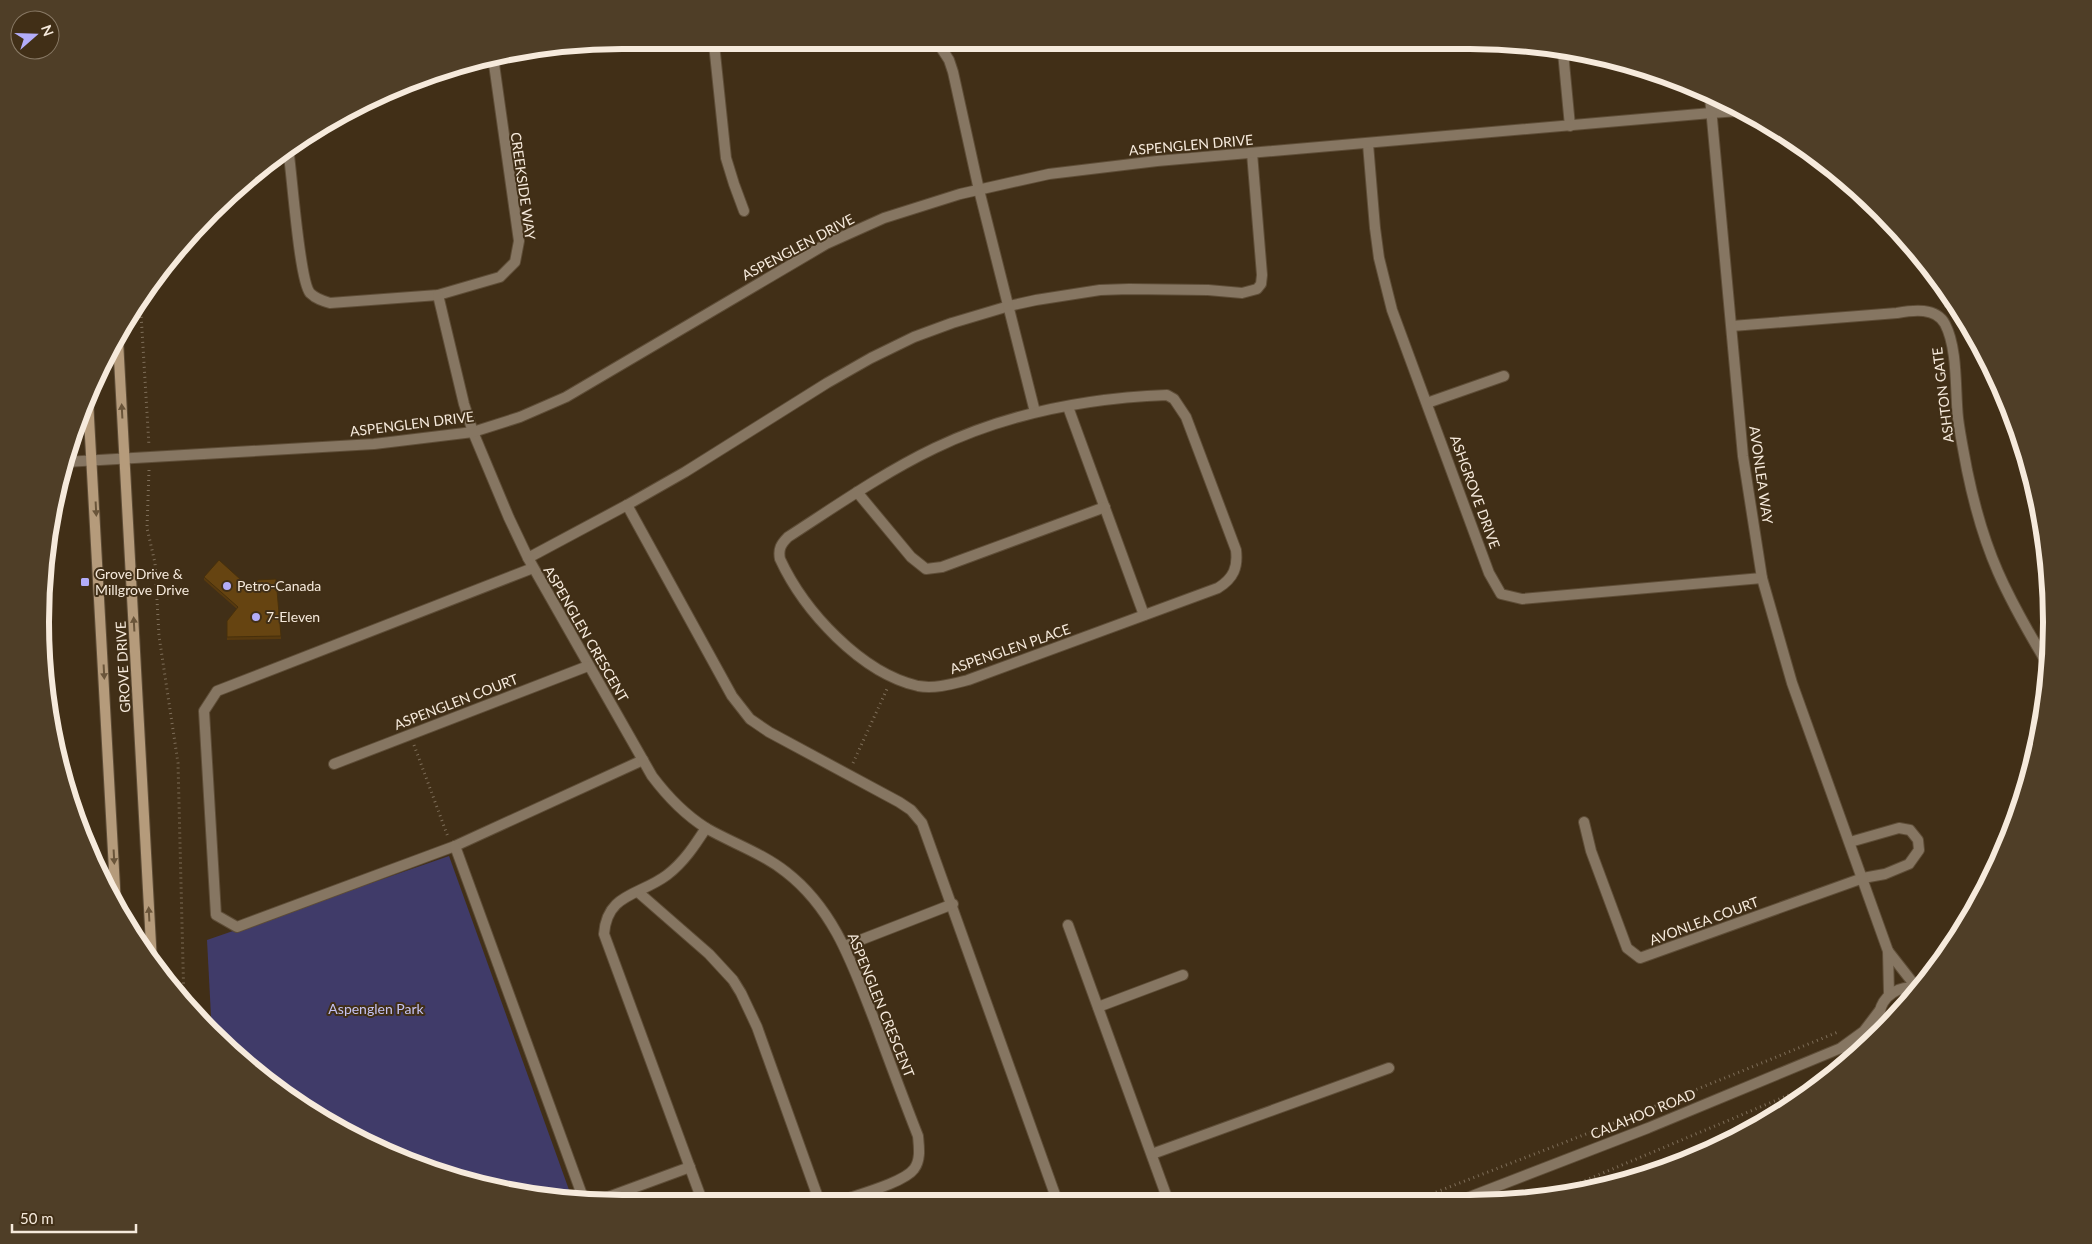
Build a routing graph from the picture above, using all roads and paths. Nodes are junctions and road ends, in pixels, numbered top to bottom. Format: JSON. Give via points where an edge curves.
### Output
{"nodes":[{"id":1,"x":715,"y":49,"type":"edge"},
{"id":2,"x":941,"y":49,"type":"edge"},
{"id":3,"x":1563,"y":57,"type":"edge"},
{"id":4,"x":494,"y":64,"type":"edge"},
{"id":5,"x":1711,"y":102,"type":"edge"},
{"id":6,"x":1731,"y":112,"type":"edge"},
{"id":7,"x":1712,"y":113,"type":"junction"},
{"id":8,"x":1570,"y":126,"type":"junction"},
{"id":9,"x":1368,"y":144,"type":"junction"},
{"id":10,"x":1252,"y":153,"type":"junction"},
{"id":11,"x":289,"y":156,"type":"edge"},
{"id":12,"x":979,"y":190,"type":"junction"},
{"id":13,"x":744,"y":211,"type":"dead end"},
{"id":14,"x":438,"y":296,"type":"junction"},
{"id":15,"x":1009,"y":306,"type":"junction"},
{"id":16,"x":141,"y":311,"type":"edge"},
{"id":17,"x":1732,"y":326,"type":"junction"},
{"id":18,"x":119,"y":349,"type":"edge"},
{"id":19,"x":1504,"y":376,"type":"dead end"},
{"id":20,"x":1427,"y":403,"type":"junction"},
{"id":21,"x":1068,"y":406,"type":"junction"},
{"id":22,"x":89,"y":412,"type":"edge"},
{"id":23,"x":1035,"y":412,"type":"junction"},
{"id":24,"x":473,"y":432,"type":"junction"},
{"id":25,"x":150,"y":458,"type":"junction"},
{"id":26,"x":125,"y":459,"type":"junction"},
{"id":27,"x":92,"y":461,"type":"junction"},
{"id":28,"x":72,"y":462,"type":"edge"},
{"id":29,"x":857,"y":492,"type":"junction"},
{"id":30,"x":627,"y":505,"type":"junction"},
{"id":31,"x":1105,"y":507,"type":"junction"},
{"id":32,"x":528,"y":558,"type":"junction"},
{"id":33,"x":534,"y":568,"type":"junction"},
{"id":34,"x":1762,"y":578,"type":"junction"},
{"id":35,"x":1144,"y":615,"type":"junction"},
{"id":36,"x":2042,"y":655,"type":"edge"},
{"id":37,"x":588,"y":666,"type":"junction"},
{"id":38,"x":887,"y":689,"type":"dead end"},
{"id":39,"x":410,"y":734,"type":"junction"},
{"id":40,"x":643,"y":760,"type":"junction"},
{"id":41,"x":334,"y":764,"type":"dead end"},
{"id":42,"x":847,"y":774,"type":"junction"},
{"id":43,"x":1584,"y":822,"type":"dead end"},
{"id":44,"x":706,"y":828,"type":"junction"},
{"id":45,"x":1850,"y":842,"type":"junction"},
{"id":46,"x":455,"y":846,"type":"junction"},
{"id":47,"x":1863,"y":878,"type":"junction"},
{"id":48,"x":115,"y":889,"type":"edge"},
{"id":49,"x":638,"y":892,"type":"junction"},
{"id":50,"x":953,"y":904,"type":"junction"},
{"id":51,"x":1068,"y":926,"type":"dead end"},
{"id":52,"x":845,"y":946,"type":"junction"},
{"id":53,"x":151,"y":949,"type":"edge"},
{"id":54,"x":1888,"y":951,"type":"junction"},
{"id":55,"x":1183,"y":975,"type":"dead end"},
{"id":56,"x":1914,"y":984,"type":"edge"},
{"id":57,"x":1911,"y":987,"type":"edge"},
{"id":58,"x":184,"y":991,"type":"edge"},
{"id":59,"x":1890,"y":994,"type":"junction"},
{"id":60,"x":1098,"y":1006,"type":"junction"},
{"id":61,"x":1880,"y":1010,"type":"junction"},
{"id":62,"x":1880,"y":1022,"type":"edge"},
{"id":63,"x":1840,"y":1031,"type":"dead end"},
{"id":64,"x":1855,"y":1046,"type":"edge"},
{"id":65,"x":1842,"y":1048,"type":"junction"},
{"id":66,"x":1389,"y":1068,"type":"dead end"},
{"id":67,"x":1804,"y":1088,"type":"edge"},
{"id":68,"x":1152,"y":1154,"type":"junction"},
{"id":69,"x":690,"y":1167,"type":"junction"},
{"id":70,"x":1573,"y":1185,"type":"edge"},
{"id":71,"x":582,"y":1194,"type":"edge"},
{"id":72,"x":614,"y":1195,"type":"edge"},
{"id":73,"x":700,"y":1195,"type":"edge"},
{"id":74,"x":817,"y":1195,"type":"edge"},
{"id":75,"x":857,"y":1195,"type":"edge"},
{"id":76,"x":1055,"y":1195,"type":"edge"},
{"id":77,"x":1166,"y":1195,"type":"edge"},
{"id":78,"x":1429,"y":1195,"type":"edge"},
{"id":79,"x":1475,"y":1195,"type":"edge"}],
"edges":[{"from":1,"to":13,"type":"street","via":[[726,158]]},
{"from":2,"to":12,"type":"street","via":[[953,72]]},
{"from":3,"to":8,"type":"street"},
{"from":4,"to":14,"type":"street","name":"CREEKSIDE WAY","via":[[519,241],[514,262],[500,276]]},
{"from":5,"to":7,"type":"street","name":"AVONLEA WAY"},
{"from":6,"to":7,"type":"street","name":"ASPENGLEN DRIVE"},
{"from":7,"to":8,"type":"street","name":"ASPENGLEN DRIVE"},
{"from":7,"to":17,"type":"street","name":"AVONLEA WAY"},
{"from":8,"to":9,"type":"street","name":"ASPENGLEN DRIVE"},
{"from":9,"to":10,"type":"street","name":"ASPENGLEN DRIVE"},
{"from":9,"to":20,"type":"street","name":"ASHGROVE DRIVE","via":[[1375,228],[1386,285],[1392,310]]},
{"from":10,"to":12,"type":"street","name":"ASPENGLEN DRIVE","via":[[1049,174]]},
{"from":10,"to":15,"type":"street","via":[[1262,275],[1257,290],[1242,293],[1163,288],[1110,290]]},
{"from":11,"to":14,"type":"street","name":"CREEKSIDE WAY","via":[[302,269],[309,292],[330,303]]},
{"from":12,"to":15,"type":"street"},
{"from":12,"to":24,"type":"street","name":"ASPENGLEN DRIVE","via":[[884,218],[826,244],[566,397],[520,417]]},
{"from":14,"to":24,"type":"street","via":[[462,400]]},
{"from":15,"to":23,"type":"street"},
{"from":15,"to":30,"type":"street","via":[[914,337],[871,358]]},
{"from":16,"to":25,"type":"path"},
{"from":17,"to":34,"type":"street","name":"AVONLEA WAY","via":[[1743,456]]},
{"from":17,"to":36,"type":"street","name":"ASHTON GATE","via":[[1919,309],[1936,315],[1944,323],[1952,342],[1958,419],[1979,518],[1997,571]]},
{"from":26,"to":18,"type":"main road","name":"GROVE DRIVE","one_way":true},
{"from":19,"to":20,"type":"street"},
{"from":20,"to":34,"type":"street","name":"ASHGROVE DRIVE","via":[[1492,579],[1501,594],[1522,599]]},
{"from":21,"to":23,"type":"street","name":"ASPENGLEN PLACE"},
{"from":21,"to":31,"type":"street"},
{"from":21,"to":35,"type":"street","name":"ASPENGLEN PLACE","via":[[1149,396],[1174,399],[1186,417],[1236,550],[1236,569],[1225,584]]},
{"from":22,"to":27,"type":"main road","name":"GROVE DRIVE"},
{"from":23,"to":29,"type":"street","name":"ASPENGLEN PLACE","via":[[935,448]]},
{"from":24,"to":25,"type":"street","name":"ASPENGLEN DRIVE","via":[[374,444]]},
{"from":24,"to":32,"type":"street","name":"ASPENGLEN CRESCENT"},
{"from":25,"to":26,"type":"street","name":"ASPENGLEN DRIVE"},
{"from":25,"to":58,"type":"path","via":[[147,528],[155,563],[159,636],[178,763]]},
{"from":26,"to":27,"type":"street","name":"ASPENGLEN DRIVE"},
{"from":53,"to":26,"type":"main road","name":"GROVE DRIVE","one_way":true},
{"from":27,"to":28,"type":"street","name":"ASPENGLEN DRIVE"},
{"from":27,"to":48,"type":"main road","name":"GROVE DRIVE","one_way":true},
{"from":29,"to":31,"type":"street","via":[[911,558],[926,568],[942,567]]},
{"from":29,"to":35,"type":"street","name":"ASPENGLEN PLACE","via":[[788,537],[779,552],[780,559],[808,604],[833,634],[863,658],[907,682],[934,687],[968,680]]},
{"from":30,"to":32,"type":"street"},
{"from":30,"to":42,"type":"street","via":[[741,709],[769,732]]},
{"from":31,"to":35,"type":"street"},
{"from":32,"to":33,"type":"street","name":"ASPENGLEN CRESCENT"},
{"from":33,"to":37,"type":"street","name":"ASPENGLEN CRESCENT"},
{"from":33,"to":46,"type":"street","via":[[228,686],[217,691],[204,711],[216,915],[237,927]]},
{"from":34,"to":45,"type":"street","name":"AVONLEA WAY","via":[[1792,683]]},
{"from":37,"to":39,"type":"street","name":"ASPENGLEN COURT"},
{"from":37,"to":40,"type":"street","name":"ASPENGLEN CRESCENT"},
{"from":38,"to":42,"type":"path"},
{"from":39,"to":41,"type":"street","name":"ASPENGLEN COURT"},
{"from":39,"to":46,"type":"path","via":[[449,838]]},
{"from":40,"to":44,"type":"street","name":"ASPENGLEN CRESCENT","via":[[675,804]]},
{"from":40,"to":46,"type":"street"},
{"from":42,"to":50,"type":"street","via":[[899,802],[917,816]]},
{"from":43,"to":47,"type":"street","name":"AVONLEA COURT","via":[[1591,851],[1627,948],[1640,958]]},
{"from":44,"to":49,"type":"street","via":[[679,865]]},
{"from":44,"to":52,"type":"street","name":"ASPENGLEN CRESCENT","via":[[785,871],[824,910]]},
{"from":45,"to":47,"type":"street","name":"AVONLEA WAY"},
{"from":45,"to":47,"type":"street","via":[[1899,828],[1910,830],[1918,840],[1919,850],[1910,864]]},
{"from":46,"to":71,"type":"street"},
{"from":47,"to":54,"type":"street","name":"AVONLEA WAY"},
{"from":49,"to":69,"type":"street","via":[[614,905],[608,913],[604,934]]},
{"from":49,"to":74,"type":"street","via":[[709,954],[741,993],[757,1027]]},
{"from":50,"to":52,"type":"street"},
{"from":50,"to":76,"type":"street"},
{"from":51,"to":60,"type":"street"},
{"from":52,"to":75,"type":"street","name":"ASPENGLEN CRESCENT","via":[[920,1147],[914,1170],[903,1178]]},
{"from":54,"to":56,"type":"street","name":"AVONLEA WAY"},
{"from":54,"to":59,"type":"street","name":"AVONLEA WAY"},
{"from":55,"to":60,"type":"street"},
{"from":57,"to":59,"type":"street"},
{"from":59,"to":61,"type":"street","name":"CALAHOO ROAD"},
{"from":60,"to":68,"type":"street"},
{"from":61,"to":62,"type":"street"},
{"from":61,"to":65,"type":"street","name":"CALAHOO ROAD","via":[[1864,1031]]},
{"from":63,"to":78,"type":"path"},
{"from":64,"to":65,"type":"street","name":"CALAHOO ROAD"},
{"from":65,"to":79,"type":"street","name":"CALAHOO ROAD"},
{"from":66,"to":68,"type":"street"},
{"from":67,"to":70,"type":"path"},
{"from":68,"to":77,"type":"street"},
{"from":69,"to":72,"type":"street"},
{"from":69,"to":73,"type":"street"}]}
